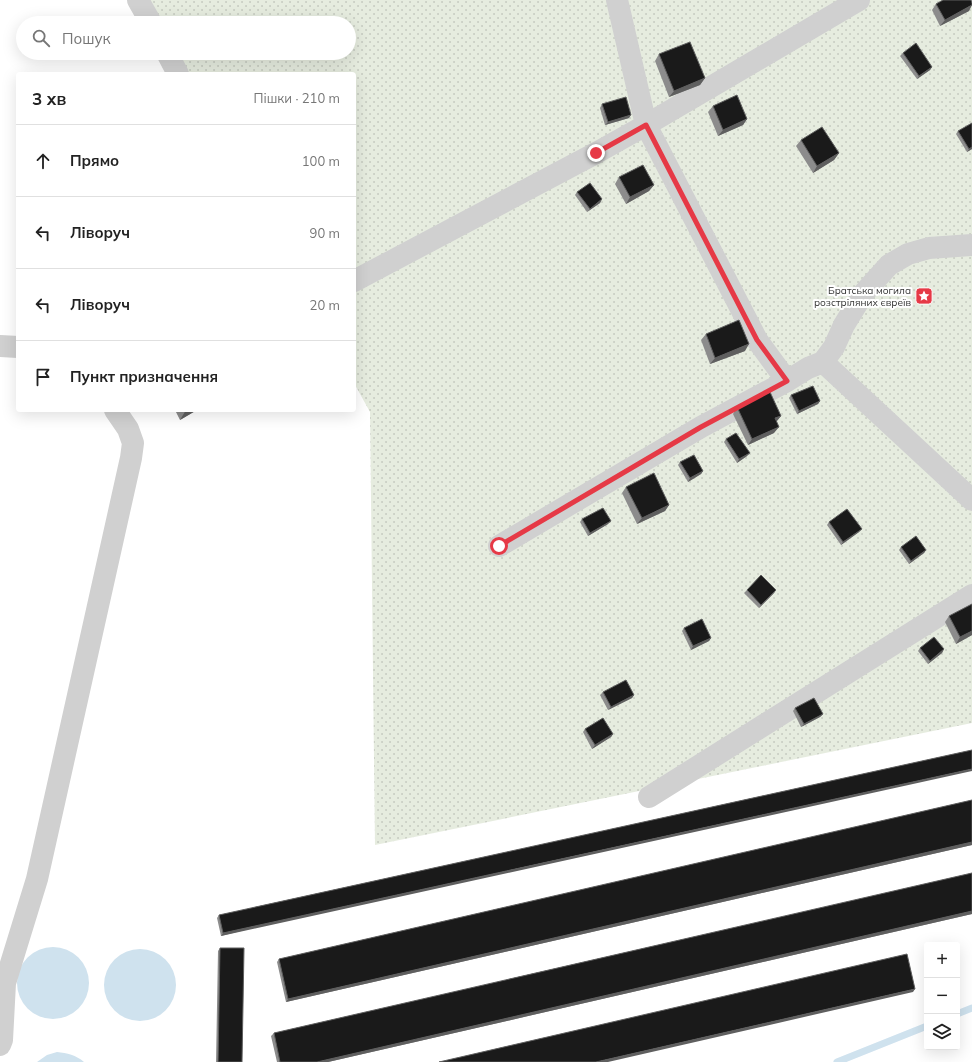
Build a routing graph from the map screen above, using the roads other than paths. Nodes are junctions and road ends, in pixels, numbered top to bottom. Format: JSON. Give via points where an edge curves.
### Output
{"nodes":[{"id":1,"x":138,"y":0,"type":"edge"},
{"id":2,"x":617,"y":0,"type":"edge"},
{"id":3,"x":859,"y":0,"type":"edge"},
{"id":4,"x":147,"y":16,"type":"edge"},
{"id":5,"x":171,"y":60,"type":"edge"},
{"id":6,"x":177,"y":72,"type":"edge"},
{"id":7,"x":646,"y":125,"type":"junction"},
{"id":8,"x":972,"y":245,"type":"edge"},
{"id":9,"x":356,"y":280,"type":"edge"},
{"id":10,"x":0,"y":346,"type":"edge"},
{"id":11,"x":16,"y":347,"type":"edge"},
{"id":12,"x":823,"y":362,"type":"junction"},
{"id":13,"x":787,"y":381,"type":"junction"},
{"id":14,"x":117,"y":412,"type":"edge"},
{"id":15,"x":972,"y":500,"type":"edge"},
{"id":16,"x":499,"y":546,"type":"dead end"},
{"id":17,"x":972,"y":595,"type":"edge"},
{"id":18,"x":649,"y":797,"type":"dead end"},
{"id":19,"x":0,"y":1045,"type":"edge"}],
"edges":[{"from":1,"to":4,"type":"lane"},
{"from":2,"to":7,"type":"lane"},
{"from":3,"to":7,"type":"lane"},
{"from":5,"to":6,"type":"lane"},
{"from":7,"to":9,"type":"lane"},
{"from":7,"to":13,"type":"lane","via":[[757,340]]},
{"from":8,"to":12,"type":"lane","via":[[929,248],[908,254],[889,265],[863,294]]},
{"from":10,"to":11,"type":"lane"},
{"from":12,"to":13,"type":"lane"},
{"from":12,"to":15,"type":"lane"},
{"from":13,"to":16,"type":"lane","via":[[701,427]]},
{"from":14,"to":19,"type":"lane","via":[[133,443],[131,458],[37,879],[5,983]]},
{"from":17,"to":18,"type":"lane"}]}
